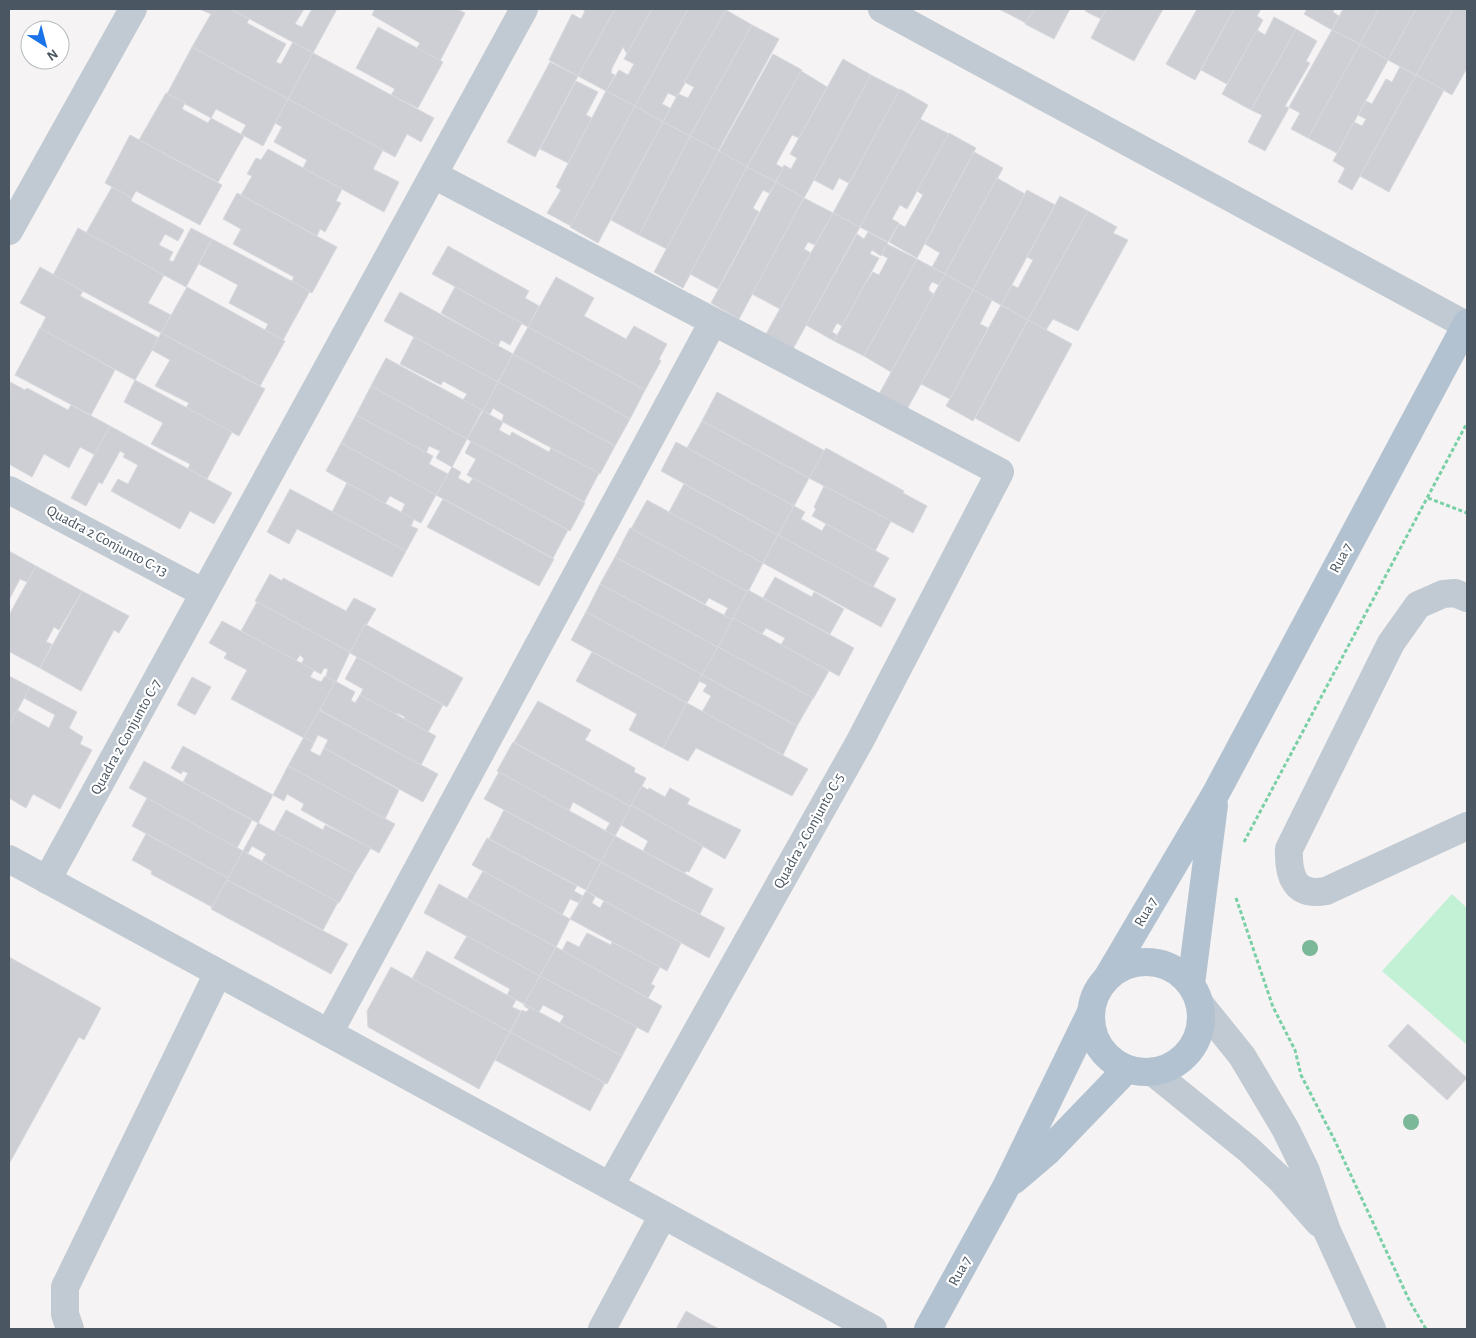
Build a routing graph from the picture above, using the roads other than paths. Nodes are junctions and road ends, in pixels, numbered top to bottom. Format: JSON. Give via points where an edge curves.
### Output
{"nodes":[{"id":1,"x":133,"y":9,"type":"edge"},
{"id":2,"x":524,"y":9,"type":"edge"},
{"id":3,"x":882,"y":9,"type":"edge"},
{"id":4,"x":434,"y":175,"type":"junction"},
{"id":5,"x":9,"y":231,"type":"edge"},
{"id":6,"x":713,"y":322,"type":"junction"},
{"id":7,"x":1467,"y":324,"type":"edge"},
{"id":8,"x":9,"y":490,"type":"edge"},
{"id":9,"x":204,"y":593,"type":"junction"},
{"id":10,"x":1467,"y":598,"type":"edge"},
{"id":11,"x":1216,"y":793,"type":"junction"},
{"id":12,"x":1467,"y":826,"type":"edge"},
{"id":13,"x":9,"y":859,"type":"edge"},
{"id":14,"x":47,"y":880,"type":"junction"},
{"id":15,"x":218,"y":973,"type":"junction"},
{"id":16,"x":1107,"y":978,"type":"junction"},
{"id":17,"x":1195,"y":994,"type":"junction"},
{"id":18,"x":1090,"y":1014,"type":"junction"},
{"id":19,"x":329,"y":1033,"type":"junction"},
{"id":20,"x":1140,"y":1070,"type":"junction"},
{"id":21,"x":610,"y":1186,"type":"junction"},
{"id":22,"x":1006,"y":1187,"type":"junction"},
{"id":23,"x":663,"y":1215,"type":"junction"},
{"id":24,"x":1327,"y":1231,"type":"junction"},
{"id":25,"x":70,"y":1329,"type":"edge"},
{"id":26,"x":602,"y":1329,"type":"edge"},
{"id":27,"x":873,"y":1329,"type":"edge"},
{"id":28,"x":928,"y":1329,"type":"edge"},
{"id":29,"x":1372,"y":1329,"type":"edge"}],
"edges":[{"from":1,"to":5,"type":"street"},
{"from":2,"to":4,"type":"street","name":"Quadra 2 Conjunto C-7"},
{"from":3,"to":7,"type":"street"},
{"from":4,"to":6,"type":"street"},
{"from":4,"to":9,"type":"street","name":"Quadra 2 Conjunto C-7"},
{"from":6,"to":19,"type":"street"},
{"from":6,"to":21,"type":"street","name":"Quadra 2 Conjunto C-5","via":[[1000,472],[860,741]]},
{"from":7,"to":11,"type":"main road","name":"Rua 7"},
{"from":8,"to":9,"type":"street","name":"Quadra 2 Conjunto C-13"},
{"from":9,"to":14,"type":"street","name":"Quadra 2 Conjunto C-7"},
{"from":10,"to":12,"type":"street","via":[[1455,593],[1424,601],[1391,643],[1289,849],[1288,868],[1296,884],[1305,891],[1313,894],[1326,891]]},
{"from":11,"to":16,"type":"main road","name":"Rua 7"},
{"from":11,"to":17,"type":"main road","name":"Rua 7"},
{"from":13,"to":14,"type":"street"},
{"from":14,"to":15,"type":"street"},
{"from":15,"to":19,"type":"street"},
{"from":15,"to":25,"type":"street","via":[[65,1287],[64,1314]]},
{"from":16,"to":17,"type":"main road","via":[[1122,968],[1141,962],[1160,964],[1177,971]]},
{"from":16,"to":18,"type":"main road","via":[[1098,989]]},
{"from":17,"to":20,"type":"main road","via":[[1201,1020],[1191,1048],[1168,1068]]},
{"from":17,"to":24,"type":"street","via":[[1242,1056],[1286,1130],[1306,1171]]},
{"from":18,"to":20,"type":"main road","via":[[1094,1038],[1107,1057]]},
{"from":18,"to":22,"type":"main road","name":"Rua 7"},
{"from":19,"to":21,"type":"street"},
{"from":20,"to":22,"type":"main road","name":"Rua 7"},
{"from":20,"to":24,"type":"street","via":[[1248,1149]]},
{"from":21,"to":23,"type":"street"},
{"from":22,"to":28,"type":"main road","name":"Rua 7"},
{"from":23,"to":26,"type":"street"},
{"from":23,"to":27,"type":"street"},
{"from":24,"to":29,"type":"street"}]}
